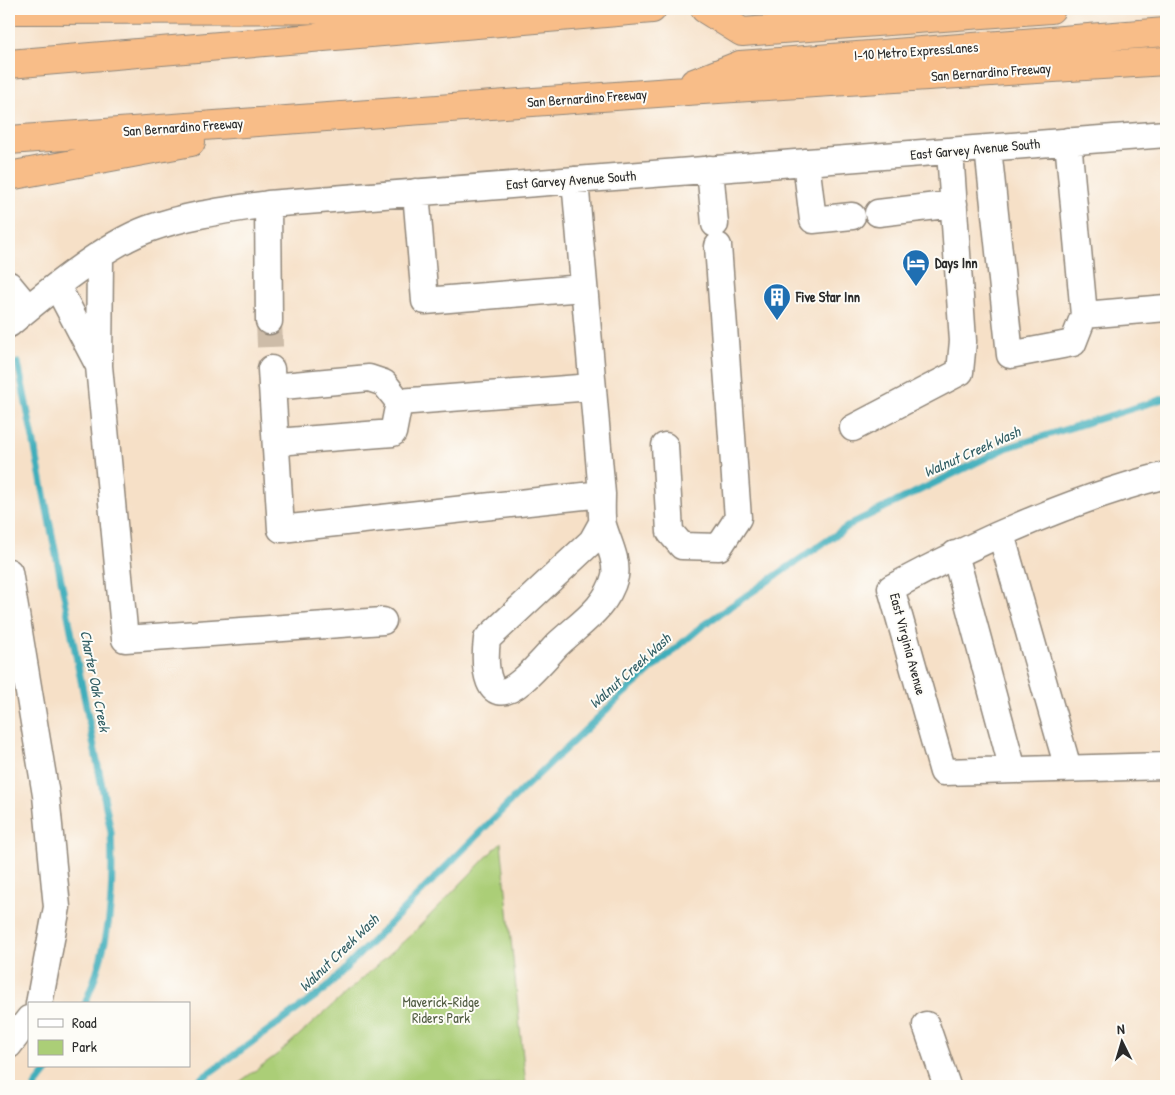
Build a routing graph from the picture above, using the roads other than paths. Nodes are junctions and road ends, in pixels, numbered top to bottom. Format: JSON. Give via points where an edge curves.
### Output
{"nodes":[{"id":1,"x":652,"y":9,"type":"edge"},
{"id":2,"x":705,"y":9,"type":"edge"},
{"id":3,"x":1051,"y":9,"type":"edge"},
{"id":4,"x":9,"y":10,"type":"edge"},
{"id":5,"x":1166,"y":32,"type":"edge"},
{"id":6,"x":1166,"y":61,"type":"edge"},
{"id":7,"x":9,"y":64,"type":"edge"},
{"id":8,"x":671,"y":92,"type":"junction"},
{"id":9,"x":324,"y":116,"type":"junction"},
{"id":10,"x":1166,"y":134,"type":"edge"},
{"id":11,"x":9,"y":140,"type":"edge"},
{"id":12,"x":1068,"y":141,"type":"junction"},
{"id":13,"x":988,"y":148,"type":"junction"},
{"id":14,"x":950,"y":151,"type":"junction"},
{"id":15,"x":806,"y":162,"type":"junction"},
{"id":16,"x":710,"y":169,"type":"junction"},
{"id":17,"x":9,"y":176,"type":"edge"},
{"id":18,"x":574,"y":180,"type":"junction"},
{"id":19,"x":416,"y":192,"type":"junction"},
{"id":20,"x":268,"y":204,"type":"junction"},
{"id":21,"x":954,"y":204,"type":"junction"},
{"id":22,"x":878,"y":213,"type":"dead end"},
{"id":23,"x":852,"y":216,"type":"dead end"},
{"id":24,"x":100,"y":256,"type":"junction"},
{"id":25,"x":9,"y":285,"type":"edge"},
{"id":26,"x":57,"y":286,"type":"junction"},
{"id":27,"x":583,"y":288,"type":"junction"},
{"id":28,"x":1166,"y":308,"type":"edge"},
{"id":29,"x":1084,"y":315,"type":"junction"},
{"id":30,"x":18,"y":316,"type":"edge"},
{"id":31,"x":269,"y":321,"type":"tunnel mouth"},
{"id":32,"x":98,"y":366,"type":"junction"},
{"id":33,"x":592,"y":387,"type":"junction"},
{"id":34,"x":399,"y":402,"type":"junction"},
{"id":35,"x":853,"y":428,"type":"dead end"},
{"id":36,"x":276,"y":442,"type":"junction"},
{"id":37,"x":665,"y":446,"type":"dead end"},
{"id":38,"x":1166,"y":474,"type":"edge"},
{"id":39,"x":602,"y":494,"type":"junction"},
{"id":40,"x":602,"y":523,"type":"junction"},
{"id":41,"x":1001,"y":534,"type":"junction"},
{"id":42,"x":954,"y":554,"type":"junction"},
{"id":43,"x":9,"y":572,"type":"edge"},
{"id":44,"x":383,"y":621,"type":"dead end"},
{"id":45,"x":1166,"y":766,"type":"edge"},
{"id":46,"x":1068,"y":768,"type":"junction"},
{"id":47,"x":1013,"y":770,"type":"junction"},
{"id":48,"x":39,"y":1002,"type":"edge"},
{"id":49,"x":28,"y":1020,"type":"edge"},
{"id":50,"x":926,"y":1025,"type":"dead end"},
{"id":51,"x":9,"y":1045,"type":"edge"},
{"id":52,"x":946,"y":1086,"type":"edge"}],
"edges":[{"from":1,"to":4,"type":"highway"},
{"from":1,"to":7,"type":"highway"},
{"from":2,"to":3,"type":"highway","via":[[742,32]]},
{"from":5,"to":8,"type":"highway","name":"I-10 Metro ExpressLanes","via":[[740,65]]},
{"from":6,"to":8,"type":"highway","name":"San Bernardino Freeway"},
{"from":8,"to":9,"type":"highway","name":"San Bernardino Freeway"},
{"from":9,"to":11,"type":"highway","name":"San Bernardino Freeway"},
{"from":9,"to":17,"type":"highway"},
{"from":10,"to":12,"type":"street","name":"East Garvey Avenue South"},
{"from":12,"to":13,"type":"street","name":"East Garvey Avenue South"},
{"from":12,"to":29,"type":"street"},
{"from":13,"to":14,"type":"street","name":"East Garvey Avenue South"},
{"from":13,"to":29,"type":"street","via":[[1010,355],[1073,343]]},
{"from":14,"to":15,"type":"street","name":"East Garvey Avenue South"},
{"from":14,"to":21,"type":"street"},
{"from":15,"to":16,"type":"street","name":"East Garvey Avenue South"},
{"from":15,"to":23,"type":"street","via":[[813,220]]},
{"from":16,"to":18,"type":"street","name":"East Garvey Avenue South"},
{"from":16,"to":37,"type":"street","via":[[738,518],[719,547],[682,546],[670,532]]},
{"from":18,"to":19,"type":"street","name":"East Garvey Avenue South"},
{"from":18,"to":27,"type":"street"},
{"from":19,"to":20,"type":"street","name":"East Garvey Avenue South"},
{"from":19,"to":27,"type":"street","via":[[425,301]]},
{"from":20,"to":24,"type":"street","name":"East Garvey Avenue South","via":[[188,217],[146,230]]},
{"from":20,"to":31,"type":"street"},
{"from":21,"to":22,"type":"street"},
{"from":21,"to":35,"type":"street","via":[[963,341],[960,372]]},
{"from":24,"to":26,"type":"street","name":"East Garvey Avenue South"},
{"from":24,"to":32,"type":"street"},
{"from":25,"to":30,"type":"street"},
{"from":26,"to":30,"type":"street","name":"East Garvey Avenue South"},
{"from":26,"to":32,"type":"street"},
{"from":27,"to":33,"type":"street"},
{"from":28,"to":29,"type":"street"},
{"from":32,"to":44,"type":"street","via":[[125,640]]},
{"from":33,"to":34,"type":"street"},
{"from":33,"to":39,"type":"street"},
{"from":34,"to":36,"type":"street","via":[[393,433]]},
{"from":34,"to":36,"type":"street","via":[[384,383],[369,378],[271,378]]},
{"from":36,"to":39,"type":"street","via":[[281,528]]},
{"from":38,"to":41,"type":"street","name":"East Virginia Avenue","via":[[1116,488]]},
{"from":39,"to":40,"type":"street"},
{"from":40,"to":40,"type":"street","via":[[592,541],[488,639],[486,675],[488,684],[496,690],[506,690],[521,682],[608,596],[615,574]]},
{"from":41,"to":42,"type":"street","name":"East Virginia Avenue"},
{"from":41,"to":46,"type":"street"},
{"from":42,"to":47,"type":"street"},
{"from":42,"to":47,"type":"street","name":"East Virginia Avenue","via":[[892,588],[943,772]]},
{"from":43,"to":48,"type":"street","via":[[46,795],[57,907]]},
{"from":45,"to":46,"type":"street","name":"East Virginia Avenue"},
{"from":46,"to":47,"type":"street","name":"East Virginia Avenue"},
{"from":49,"to":51,"type":"street"},
{"from":50,"to":52,"type":"street"}]}
